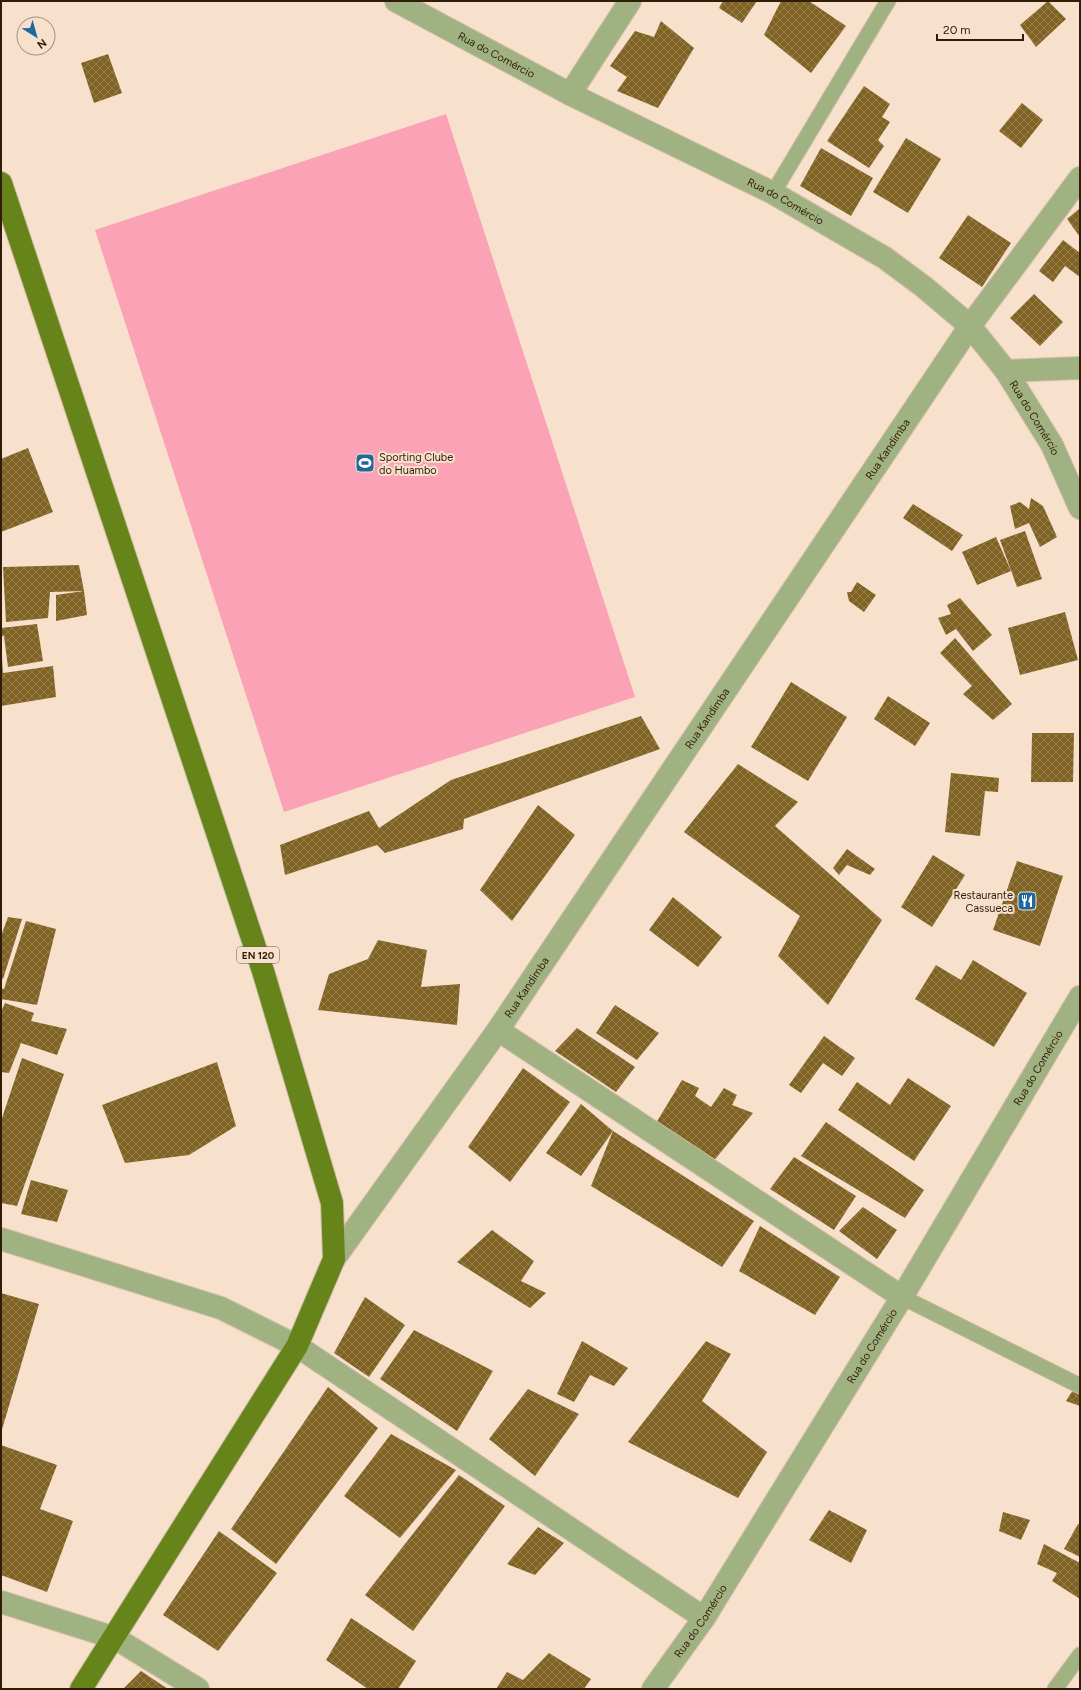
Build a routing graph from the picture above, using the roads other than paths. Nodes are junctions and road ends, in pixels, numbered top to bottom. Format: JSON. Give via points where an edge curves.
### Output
{"nodes":[{"id":1,"x":396,"y":1,"type":"edge"},
{"id":2,"x":630,"y":1,"type":"edge"},
{"id":3,"x":888,"y":1,"type":"edge"},
{"id":4,"x":570,"y":94,"type":"junction"},
{"id":5,"x":1080,"y":178,"type":"edge"},
{"id":6,"x":1,"y":183,"type":"edge"},
{"id":7,"x":773,"y":194,"type":"junction"},
{"id":8,"x":970,"y":326,"type":"junction"},
{"id":9,"x":1080,"y":368,"type":"edge"},
{"id":10,"x":1006,"y":371,"type":"junction"},
{"id":11,"x":1080,"y":508,"type":"edge"},
{"id":12,"x":1080,"y":997,"type":"edge"},
{"id":13,"x":498,"y":1030,"type":"junction"},
{"id":14,"x":1,"y":1239,"type":"edge"},
{"id":15,"x":334,"y":1259,"type":"junction"},
{"id":16,"x":902,"y":1297,"type":"junction"},
{"id":17,"x":297,"y":1346,"type":"junction"},
{"id":18,"x":1080,"y":1386,"type":"edge"},
{"id":19,"x":1,"y":1602,"type":"edge"},
{"id":20,"x":704,"y":1618,"type":"junction"},
{"id":21,"x":115,"y":1638,"type":"junction"},
{"id":22,"x":1080,"y":1655,"type":"edge"},
{"id":23,"x":81,"y":1689,"type":"edge"},
{"id":24,"x":198,"y":1689,"type":"edge"},
{"id":25,"x":653,"y":1689,"type":"edge"},
{"id":26,"x":1055,"y":1689,"type":"edge"}],
"edges":[{"from":1,"to":4,"type":"street","name":"Rua do Comércio"},
{"from":2,"to":4,"type":"street"},
{"from":3,"to":7,"type":"lane"},
{"from":4,"to":7,"type":"street","name":"Rua do Comércio"},
{"from":5,"to":8,"type":"street","name":"Rua Kandimba"},
{"from":6,"to":15,"type":"main road","number":"EN 120","via":[[263,971],[332,1204]]},
{"from":7,"to":8,"type":"street","name":"Rua do Comércio","via":[[885,258]]},
{"from":8,"to":10,"type":"street","name":"Rua do Comércio"},
{"from":8,"to":13,"type":"street","name":"Rua Kandimba"},
{"from":9,"to":10,"type":"street"},
{"from":10,"to":11,"type":"street","name":"Rua do Comércio","via":[[1052,445]]},
{"from":12,"to":16,"type":"street","name":"Rua do Comércio"},
{"from":13,"to":15,"type":"street","name":"Rua Kandimba"},
{"from":13,"to":16,"type":"street"},
{"from":14,"to":17,"type":"street","via":[[221,1308]]},
{"from":15,"to":17,"type":"main road","number":"EN 120"},
{"from":16,"to":18,"type":"lane"},
{"from":16,"to":20,"type":"street","name":"Rua do Comércio"},
{"from":17,"to":20,"type":"street"},
{"from":17,"to":21,"type":"main road","number":"EN 120"},
{"from":19,"to":21,"type":"street"},
{"from":20,"to":25,"type":"street","name":"Rua do Comércio"},
{"from":21,"to":23,"type":"main road","number":"EN 120"},
{"from":21,"to":24,"type":"street"},
{"from":22,"to":26,"type":"lane"}]}
